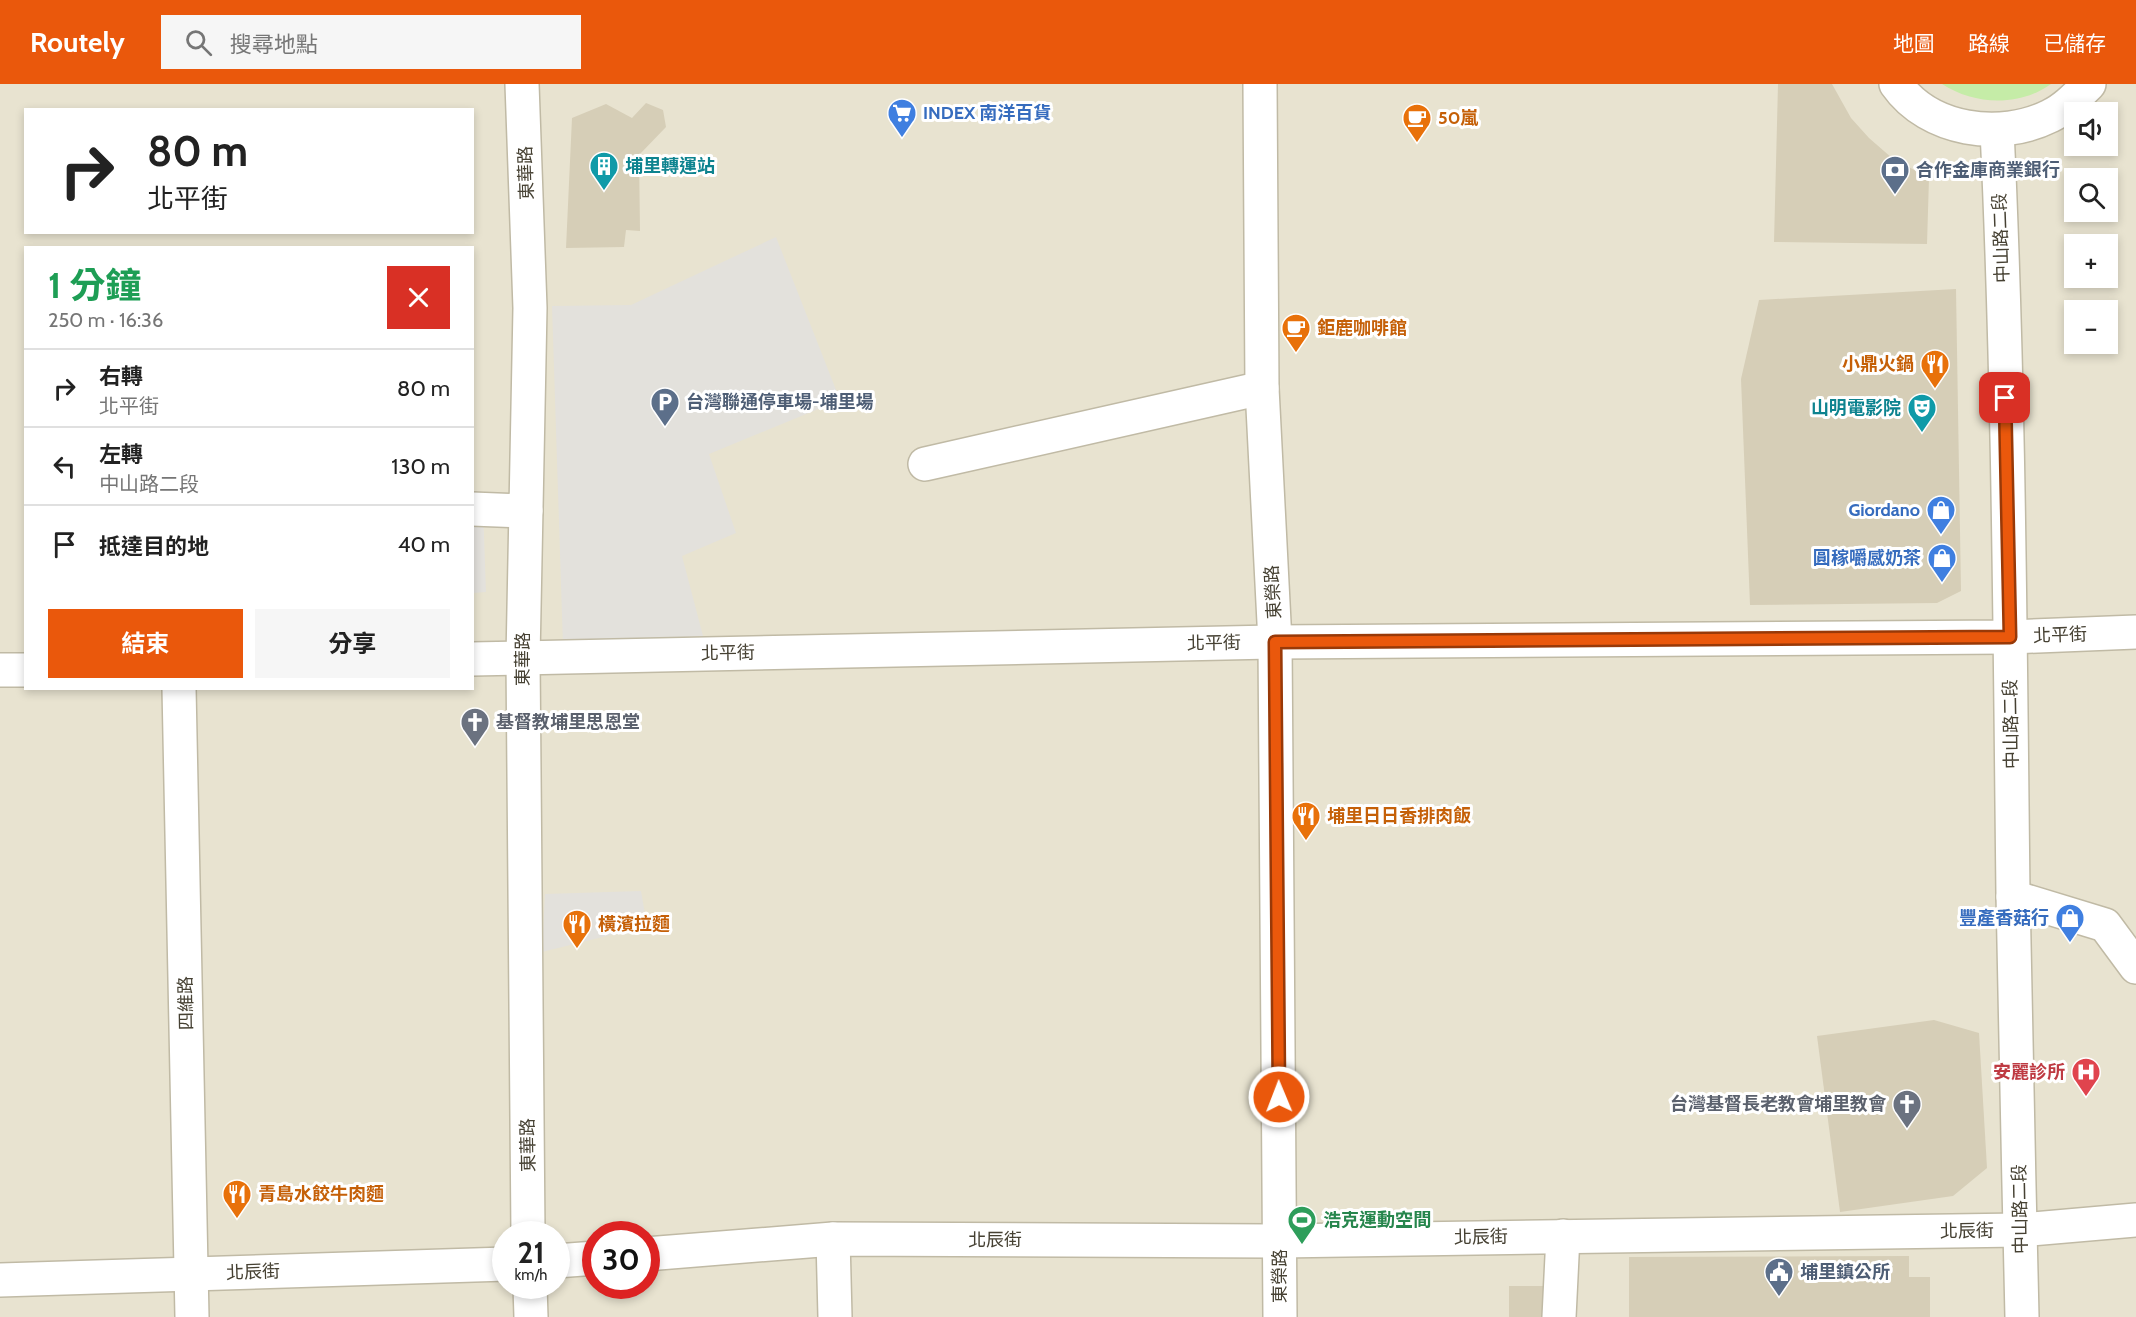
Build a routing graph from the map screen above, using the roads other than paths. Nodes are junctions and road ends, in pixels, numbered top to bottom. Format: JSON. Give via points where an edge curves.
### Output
{"nodes":[{"id":1,"x":522,"y":84,"type":"edge"},
{"id":2,"x":1260,"y":84,"type":"edge"},
{"id":3,"x":1896,"y":84,"type":"edge"},
{"id":4,"x":2088,"y":84,"type":"edge"},
{"id":5,"x":1997,"y":130,"type":"junction"},
{"id":6,"x":1262,"y":388,"type":"junction"},
{"id":7,"x":924,"y":464,"type":"dead end"},
{"id":8,"x":474,"y":509,"type":"edge"},
{"id":9,"x":526,"y":511,"type":"junction"},
{"id":10,"x":2136,"y":632,"type":"edge"},
{"id":11,"x":2010,"y":637,"type":"junction"},
{"id":12,"x":1275,"y":642,"type":"junction"},
{"id":13,"x":523,"y":658,"type":"junction"},
{"id":14,"x":474,"y":659,"type":"edge"},
{"id":15,"x":0,"y":670,"type":"edge"},
{"id":16,"x":24,"y":670,"type":"edge"},
{"id":17,"x":179,"y":690,"type":"edge"},
{"id":18,"x":2013,"y":897,"type":"junction"},
{"id":19,"x":2136,"y":967,"type":"edge"},
{"id":20,"x":2136,"y":1220,"type":"edge"},
{"id":21,"x":528,"y":1221,"type":"edge"},
{"id":22,"x":2020,"y":1230,"type":"junction"},
{"id":23,"x":1563,"y":1236,"type":"junction"},
{"id":24,"x":833,"y":1239,"type":"junction"},
{"id":25,"x":1280,"y":1240,"type":"junction"},
{"id":26,"x":660,"y":1253,"type":"edge"},
{"id":27,"x":492,"y":1264,"type":"edge"},
{"id":28,"x":192,"y":1274,"type":"junction"},
{"id":29,"x":0,"y":1280,"type":"edge"},
{"id":30,"x":530,"y":1299,"type":"edge"},
{"id":31,"x":192,"y":1317,"type":"edge"},
{"id":32,"x":531,"y":1317,"type":"edge"},
{"id":33,"x":835,"y":1317,"type":"edge"},
{"id":34,"x":1280,"y":1317,"type":"edge"},
{"id":35,"x":1559,"y":1317,"type":"edge"},
{"id":36,"x":2022,"y":1317,"type":"edge"}],
"edges":[{"from":1,"to":9,"type":"street","name":"東華路","via":[[530,308]]},
{"from":2,"to":6,"type":"street","name":"東榮路"},
{"from":3,"to":5,"type":"street","via":[[1919,107],[1943,120],[1969,128]]},
{"from":4,"to":5,"type":"street","via":[[2050,116],[2025,126]]},
{"from":5,"to":11,"type":"street","name":"中山路二段"},
{"from":6,"to":7,"type":"street"},
{"from":6,"to":12,"type":"street","name":"東榮路"},
{"from":8,"to":9,"type":"street"},
{"from":9,"to":13,"type":"street","name":"東華路"},
{"from":10,"to":11,"type":"street","name":"北平街"},
{"from":11,"to":12,"type":"street","name":"北平街"},
{"from":11,"to":18,"type":"street","name":"中山路二段"},
{"from":12,"to":13,"type":"street","name":"北平街"},
{"from":12,"to":25,"type":"street","name":"東榮路"},
{"from":13,"to":14,"type":"street","name":"北平街"},
{"from":13,"to":21,"type":"street","name":"東華路"},
{"from":15,"to":16,"type":"street"},
{"from":17,"to":28,"type":"street","name":"四維路"},
{"from":18,"to":19,"type":"street","via":[[2105,925]]},
{"from":18,"to":22,"type":"street","name":"中山路二段"},
{"from":20,"to":22,"type":"street","name":"北辰街"},
{"from":22,"to":23,"type":"street","name":"北辰街"},
{"from":22,"to":36,"type":"street","name":"中山路二段"},
{"from":23,"to":25,"type":"street","name":"北辰街"},
{"from":23,"to":35,"type":"street"},
{"from":24,"to":25,"type":"street","name":"北辰街"},
{"from":24,"to":26,"type":"street","name":"北辰街"},
{"from":24,"to":33,"type":"street"},
{"from":25,"to":34,"type":"street","name":"東榮路"},
{"from":27,"to":28,"type":"street","name":"北辰街"},
{"from":28,"to":29,"type":"street","name":"北辰街"},
{"from":28,"to":31,"type":"street","name":"四維路"},
{"from":30,"to":32,"type":"street"}]}
